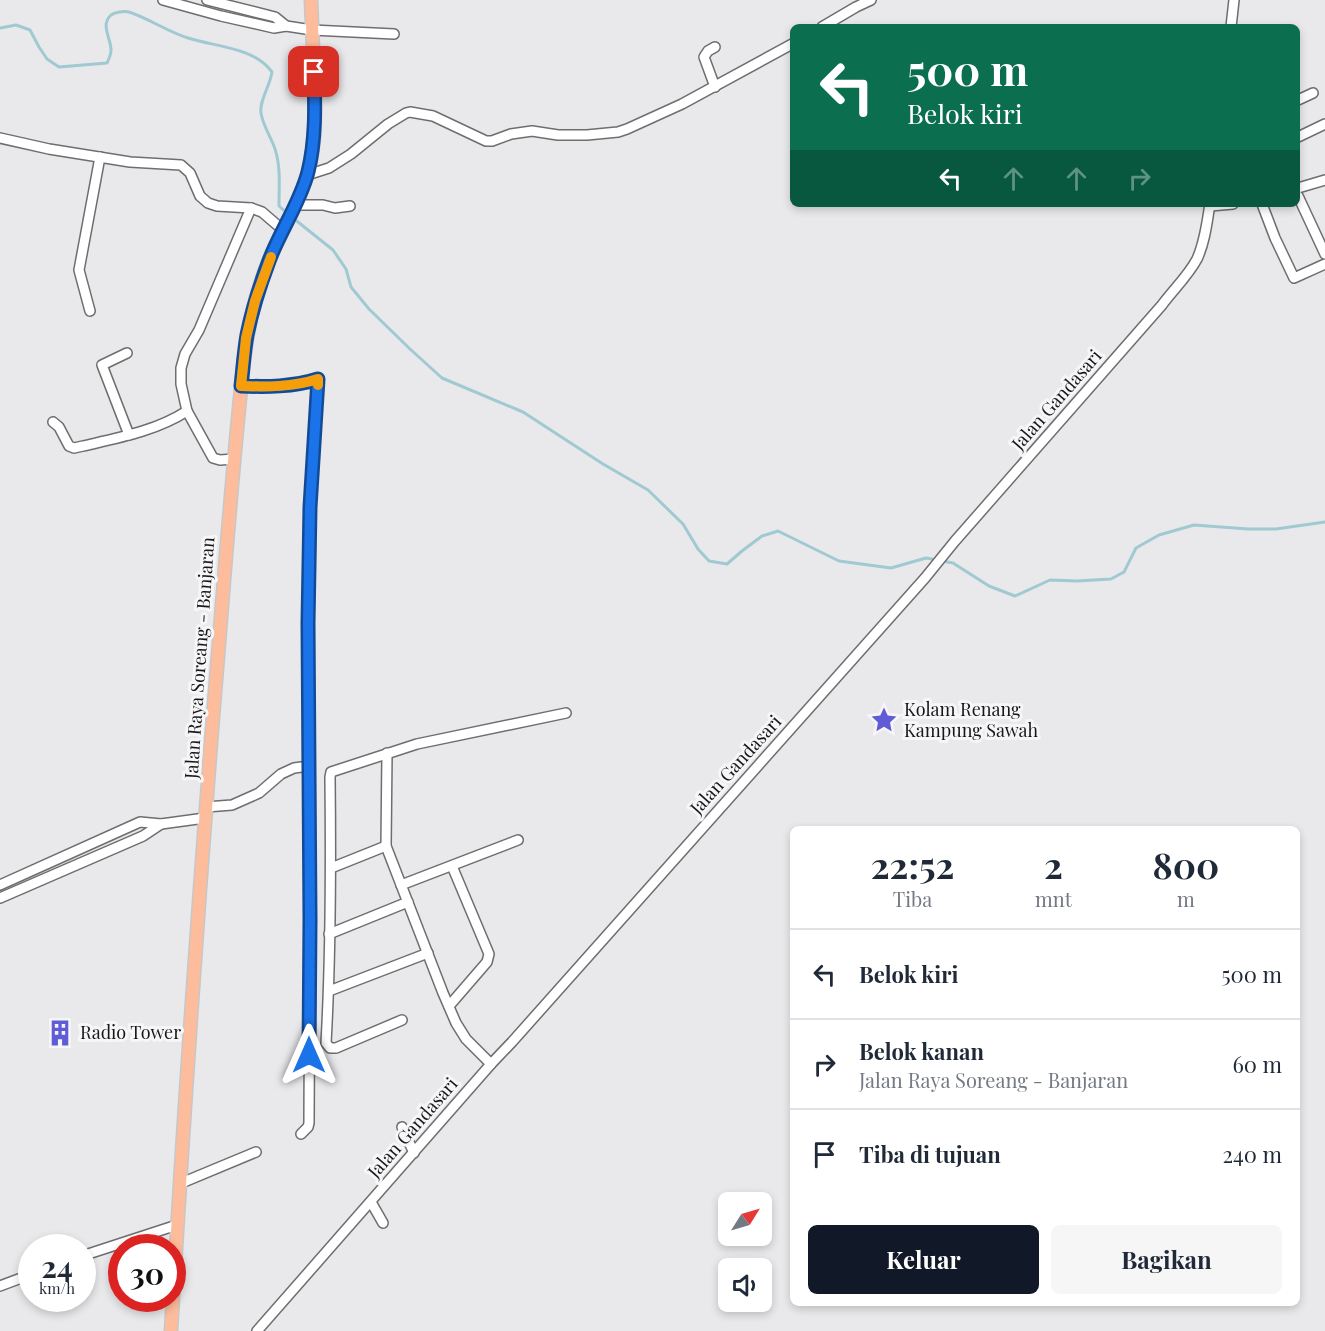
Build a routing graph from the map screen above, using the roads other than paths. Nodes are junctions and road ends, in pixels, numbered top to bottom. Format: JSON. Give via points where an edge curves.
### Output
{"nodes":[{"id":1,"x":163,"y":0,"type":"edge"},
{"id":2,"x":207,"y":0,"type":"edge"},
{"id":3,"x":311,"y":0,"type":"edge"},
{"id":4,"x":871,"y":0,"type":"edge"},
{"id":5,"x":1234,"y":0,"type":"edge"},
{"id":6,"x":855,"y":4,"type":"edge"},
{"id":7,"x":826,"y":24,"type":"edge"},
{"id":8,"x":1231,"y":24,"type":"edge"},
{"id":9,"x":286,"y":26,"type":"junction"},
{"id":10,"x":312,"y":30,"type":"junction"},
{"id":11,"x":394,"y":34,"type":"dead end"},
{"id":12,"x":790,"y":45,"type":"edge"},
{"id":13,"x":715,"y":48,"type":"dead end"},
{"id":14,"x":715,"y":87,"type":"junction"},
{"id":15,"x":1313,"y":93,"type":"dead end"},
{"id":16,"x":1300,"y":99,"type":"edge"},
{"id":17,"x":1325,"y":124,"type":"edge"},
{"id":18,"x":1300,"y":136,"type":"edge"},
{"id":19,"x":0,"y":138,"type":"edge"},
{"id":20,"x":100,"y":157,"type":"junction"},
{"id":21,"x":307,"y":175,"type":"junction"},
{"id":22,"x":1325,"y":180,"type":"edge"},
{"id":23,"x":1300,"y":187,"type":"edge"},
{"id":24,"x":1300,"y":200,"type":"edge"},
{"id":25,"x":295,"y":206,"type":"junction"},
{"id":26,"x":350,"y":206,"type":"dead end"},
{"id":27,"x":1210,"y":207,"type":"edge"},
{"id":28,"x":1263,"y":207,"type":"edge"},
{"id":29,"x":251,"y":208,"type":"junction"},
{"id":30,"x":285,"y":226,"type":"junction"},
{"id":31,"x":1325,"y":254,"type":"edge"},
{"id":32,"x":1325,"y":264,"type":"edge"},
{"id":33,"x":90,"y":311,"type":"dead end"},
{"id":34,"x":127,"y":352,"type":"dead end"},
{"id":35,"x":241,"y":386,"type":"junction"},
{"id":36,"x":187,"y":411,"type":"junction"},
{"id":37,"x":54,"y":422,"type":"dead end"},
{"id":38,"x":129,"y":435,"type":"junction"},
{"id":39,"x":234,"y":459,"type":"junction"},
{"id":40,"x":566,"y":713,"type":"dead end"},
{"id":41,"x":387,"y":753,"type":"junction"},
{"id":42,"x":309,"y":766,"type":"junction"},
{"id":43,"x":206,"y":813,"type":"junction"},
{"id":44,"x":161,"y":824,"type":"junction"},
{"id":45,"x":518,"y":840,"type":"dead end"},
{"id":46,"x":386,"y":846,"type":"junction"},
{"id":47,"x":52,"y":862,"type":"junction"},
{"id":48,"x":452,"y":866,"type":"junction"},
{"id":49,"x":331,"y":868,"type":"junction"},
{"id":50,"x":57,"y":873,"type":"junction"},
{"id":51,"x":0,"y":885,"type":"edge"},
{"id":52,"x":401,"y":885,"type":"junction"},
{"id":53,"x":0,"y":898,"type":"edge"},
{"id":54,"x":408,"y":902,"type":"junction"},
{"id":55,"x":329,"y":934,"type":"junction"},
{"id":56,"x":428,"y":953,"type":"junction"},
{"id":57,"x":329,"y":992,"type":"junction"},
{"id":58,"x":449,"y":1006,"type":"junction"},
{"id":59,"x":402,"y":1020,"type":"dead end"},
{"id":60,"x":491,"y":1064,"type":"junction"},
{"id":61,"x":402,"y":1127,"type":"dead end"},
{"id":62,"x":301,"y":1134,"type":"dead end"},
{"id":63,"x":256,"y":1152,"type":"dead end"},
{"id":64,"x":414,"y":1153,"type":"junction"},
{"id":65,"x":179,"y":1184,"type":"junction"},
{"id":66,"x":371,"y":1202,"type":"junction"},
{"id":67,"x":383,"y":1223,"type":"dead end"},
{"id":68,"x":177,"y":1225,"type":"junction"},
{"id":69,"x":96,"y":1251,"type":"edge"},
{"id":70,"x":18,"y":1279,"type":"edge"},
{"id":71,"x":0,"y":1286,"type":"edge"},
{"id":72,"x":171,"y":1331,"type":"edge"},
{"id":73,"x":257,"y":1331,"type":"edge"}],
"edges":[{"from":1,"to":9,"type":"street","via":[[274,28]]},
{"from":2,"to":9,"type":"street","via":[[275,17]]},
{"from":3,"to":10,"type":"main road","name":"Jalan Raya Soreang - Banjaran"},
{"from":4,"to":6,"type":"street"},
{"from":5,"to":8,"type":"street"},
{"from":6,"to":7,"type":"street"},
{"from":9,"to":10,"type":"street"},
{"from":10,"to":11,"type":"street"},
{"from":10,"to":21,"type":"main road","name":"Jalan Raya Soreang - Banjaran","via":[[315,121]]},
{"from":12,"to":14,"type":"street"},
{"from":13,"to":14,"type":"street","via":[[704,57]]},
{"from":14,"to":21,"type":"street","via":[[627,129],[587,135],[532,131],[486,141],[434,116],[410,112],[325,171]]},
{"from":15,"to":16,"type":"street"},
{"from":17,"to":18,"type":"street"},
{"from":19,"to":20,"type":"street"},
{"from":20,"to":29,"type":"street","via":[[181,165],[208,203]]},
{"from":20,"to":33,"type":"street","via":[[79,270]]},
{"from":21,"to":25,"type":"main road","name":"Jalan Raya Soreang - Banjaran"},
{"from":22,"to":23,"type":"street"},
{"from":24,"to":31,"type":"street"},
{"from":25,"to":26,"type":"street"},
{"from":25,"to":30,"type":"main road","name":"Jalan Raya Soreang - Banjaran"},
{"from":27,"to":60,"type":"street","name":"Jalan Gandasari","via":[[1197,259],[1162,305],[925,578]]},
{"from":28,"to":32,"type":"street","via":[[1294,278]]},
{"from":29,"to":30,"type":"street"},
{"from":29,"to":36,"type":"street","via":[[185,354],[181,384]]},
{"from":30,"to":35,"type":"main road","name":"Jalan Raya Soreang - Banjaran","via":[[255,301]]},
{"from":34,"to":38,"type":"street","via":[[102,365]]},
{"from":35,"to":39,"type":"main road","name":"Jalan Raya Soreang - Banjaran"},
{"from":35,"to":42,"type":"street","via":[[268,387],[318,379],[310,507]]},
{"from":36,"to":38,"type":"street","via":[[168,423]]},
{"from":36,"to":39,"type":"street","via":[[213,458]]},
{"from":37,"to":38,"type":"street","via":[[71,447]]},
{"from":39,"to":43,"type":"main road","name":"Jalan Raya Soreang - Banjaran"},
{"from":40,"to":41,"type":"street"},
{"from":41,"to":46,"type":"street"},
{"from":41,"to":49,"type":"street","via":[[331,772]]},
{"from":42,"to":43,"type":"street","via":[[294,768],[260,793]]},
{"from":42,"to":62,"type":"street","via":[[309,1123]]},
{"from":43,"to":44,"type":"street"},
{"from":43,"to":65,"type":"main road","name":"Jalan Raya Soreang - Banjaran"},
{"from":44,"to":47,"type":"street","via":[[140,822]]},
{"from":44,"to":50,"type":"street","via":[[143,836]]},
{"from":45,"to":48,"type":"street"},
{"from":46,"to":49,"type":"street"},
{"from":46,"to":52,"type":"street"},
{"from":47,"to":50,"type":"street"},
{"from":47,"to":51,"type":"street"},
{"from":48,"to":52,"type":"street"},
{"from":48,"to":58,"type":"street","via":[[489,954],[487,962]]},
{"from":49,"to":55,"type":"street"},
{"from":50,"to":53,"type":"street"},
{"from":52,"to":54,"type":"street"},
{"from":54,"to":55,"type":"street"},
{"from":54,"to":56,"type":"street"},
{"from":55,"to":57,"type":"street"},
{"from":56,"to":57,"type":"street"},
{"from":56,"to":58,"type":"street"},
{"from":57,"to":59,"type":"street","via":[[326,1043],[330,1048]]},
{"from":58,"to":60,"type":"street","via":[[466,1039]]},
{"from":60,"to":64,"type":"street","name":"Jalan Gandasari"},
{"from":61,"to":64,"type":"street"},
{"from":63,"to":65,"type":"street"},
{"from":64,"to":66,"type":"street","name":"Jalan Gandasari"},
{"from":65,"to":68,"type":"main road","name":"Jalan Raya Soreang - Banjaran"},
{"from":66,"to":67,"type":"street"},
{"from":66,"to":73,"type":"street","name":"Jalan Gandasari"},
{"from":68,"to":69,"type":"street"},
{"from":68,"to":72,"type":"main road","name":"Jalan Raya Soreang - Banjaran"},
{"from":70,"to":71,"type":"street"}]}
